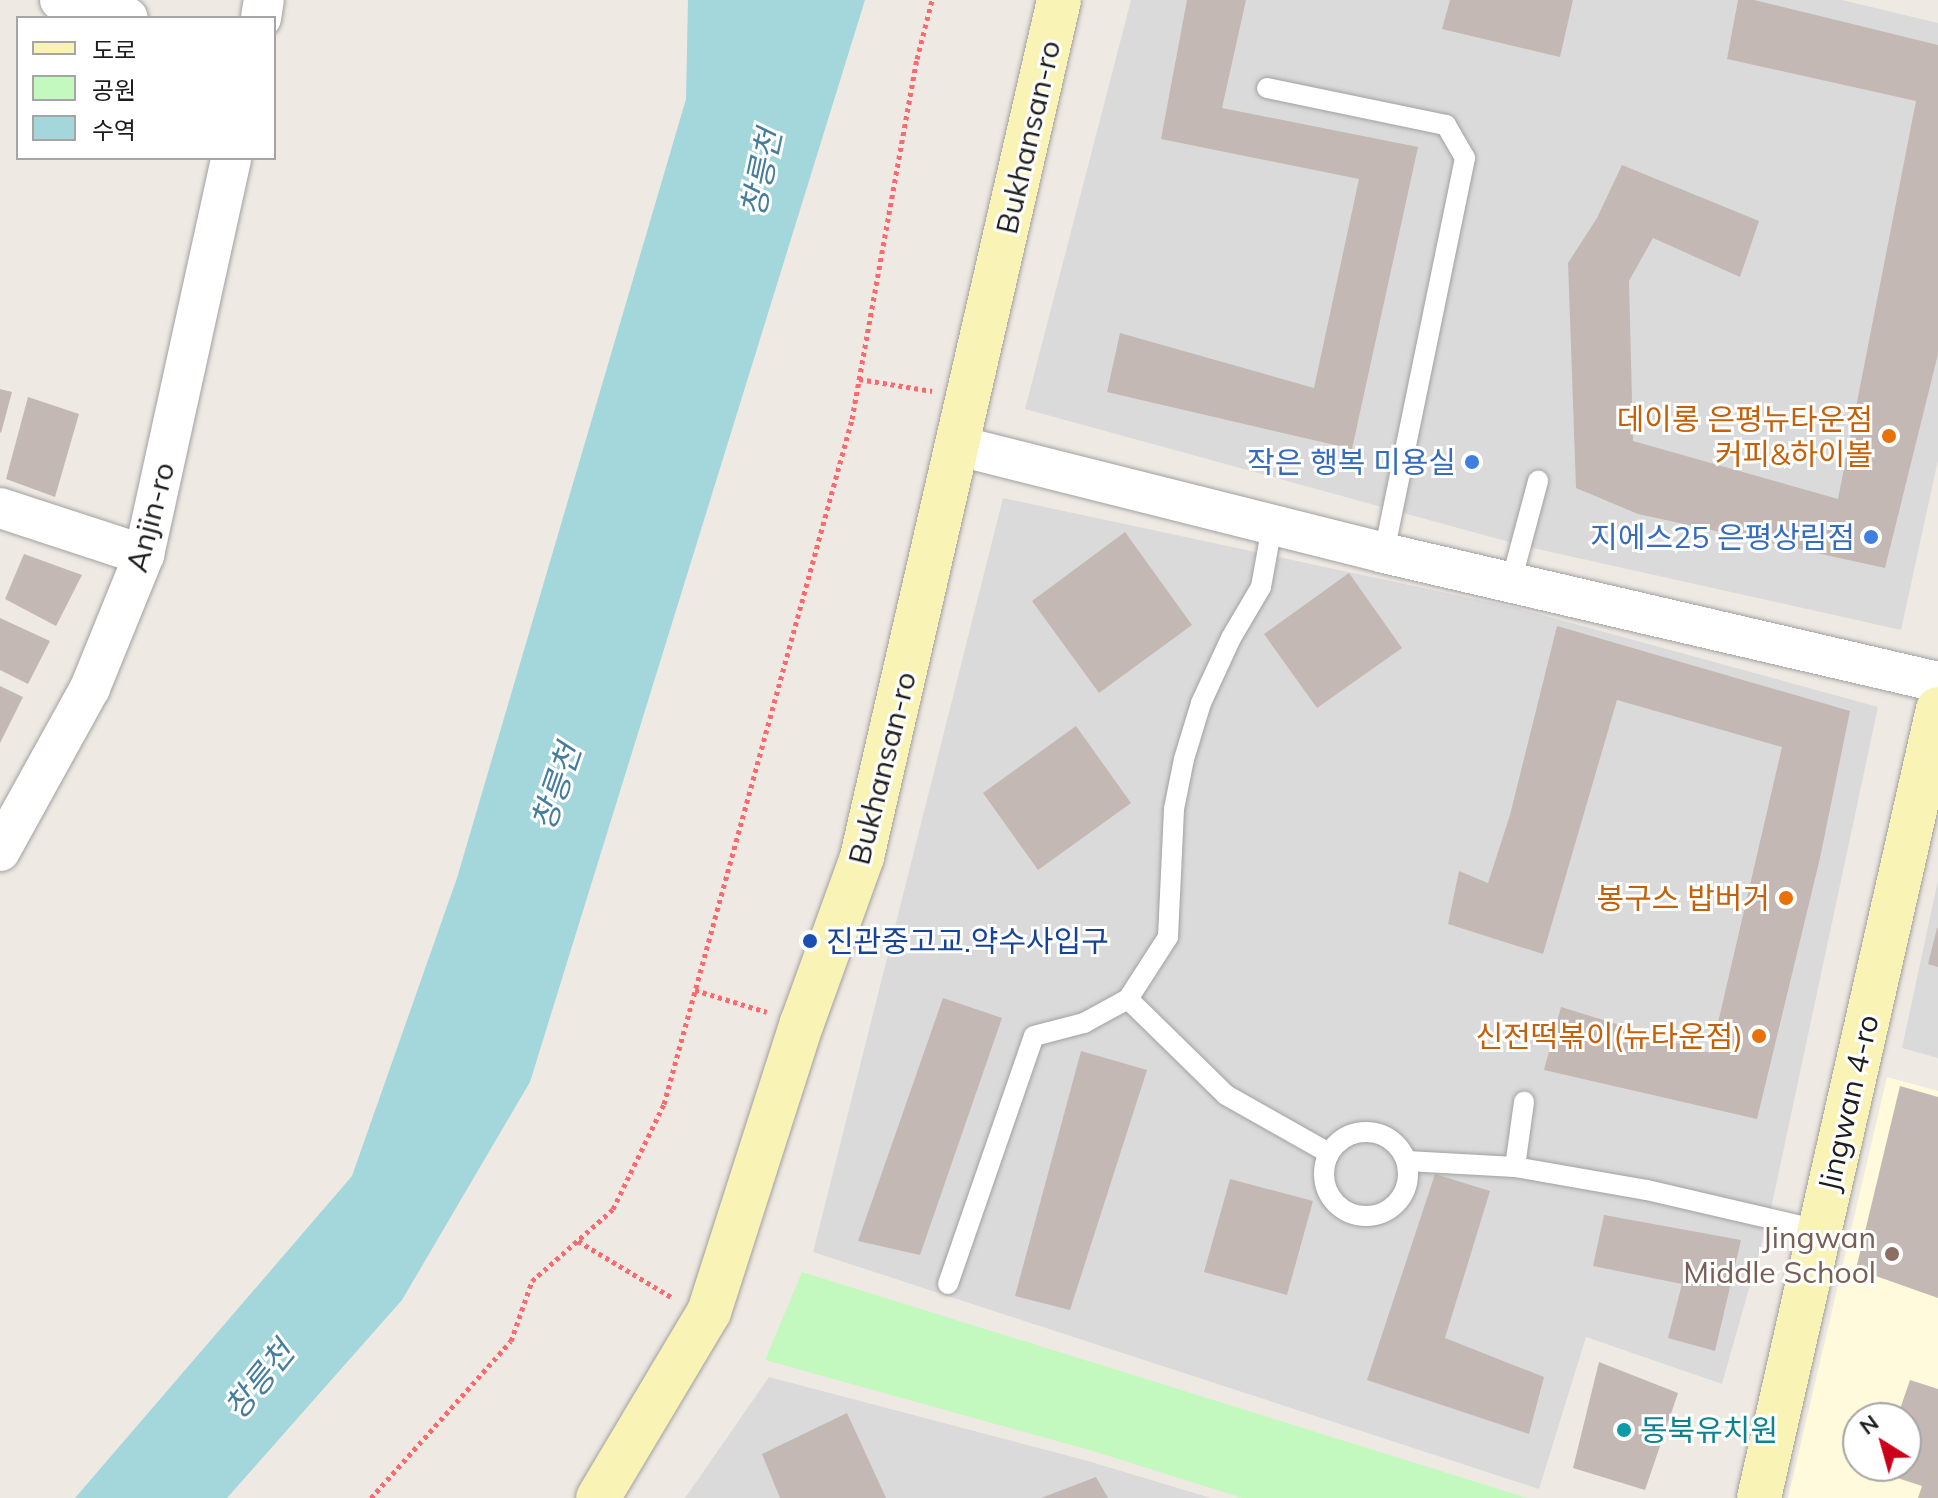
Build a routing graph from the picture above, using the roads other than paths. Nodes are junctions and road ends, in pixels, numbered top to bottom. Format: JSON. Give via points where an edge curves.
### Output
{"nodes":[{"id":1,"x":60,"y":0,"type":"edge"},
{"id":2,"x":1059,"y":0,"type":"edge"},
{"id":3,"x":120,"y":16,"type":"edge"},
{"id":4,"x":1267,"y":88,"type":"dead end"},
{"id":5,"x":231,"y":160,"type":"edge"},
{"id":6,"x":959,"y":446,"type":"junction"},
{"id":7,"x":1538,"y":481,"type":"dead end"},
{"id":8,"x":2,"y":513,"type":"edge"},
{"id":9,"x":1272,"y":526,"type":"junction"},
{"id":10,"x":1384,"y":553,"type":"junction"},
{"id":11,"x":144,"y":555,"type":"junction"},
{"id":12,"x":1511,"y":582,"type":"junction"},
{"id":13,"x":1938,"y":682,"type":"edge"},
{"id":14,"x":1938,"y":709,"type":"edge"},
{"id":15,"x":1,"y":849,"type":"edge"},
{"id":16,"x":1128,"y":999,"type":"junction"},
{"id":17,"x":1524,"y":1102,"type":"dead end"},
{"id":18,"x":1329,"y":1153,"type":"junction"},
{"id":19,"x":1407,"y":1161,"type":"junction"},
{"id":20,"x":1515,"y":1167,"type":"junction"},
{"id":21,"x":1819,"y":1230,"type":"junction"},
{"id":22,"x":948,"y":1284,"type":"dead end"},
{"id":23,"x":598,"y":1498,"type":"edge"},
{"id":24,"x":1759,"y":1498,"type":"edge"}],
"edges":[{"from":1,"to":3,"type":"street"},
{"from":2,"to":6,"type":"main road","name":"Bukhansan-ro"},
{"from":4,"to":10,"type":"lane","via":[[1446,125],[1465,158]]},
{"from":5,"to":11,"type":"street","name":"Anjin-ro"},
{"from":6,"to":9,"type":"street"},
{"from":6,"to":23,"type":"main road","name":"Bukhansan-ro","via":[[862,857],[709,1312]]},
{"from":7,"to":12,"type":"lane"},
{"from":8,"to":11,"type":"street"},
{"from":9,"to":10,"type":"street"},
{"from":9,"to":16,"type":"lane","via":[[1261,587],[1201,703],[1184,759],[1174,809],[1168,937]]},
{"from":10,"to":12,"type":"street"},
{"from":11,"to":15,"type":"street","name":"Anjin-ro","via":[[90,688]]},
{"from":12,"to":13,"type":"street"},
{"from":14,"to":21,"type":"main road","name":"Jingwan 4-ro"},
{"from":16,"to":18,"type":"lane","via":[[1226,1095]]},
{"from":16,"to":22,"type":"lane","via":[[1084,1023],[1034,1036]]},
{"from":17,"to":20,"type":"lane"},
{"from":18,"to":19,"type":"lane","via":[[1338,1142],[1364,1131],[1390,1139]]},
{"from":18,"to":19,"type":"lane","via":[[1324,1167],[1329,1194],[1338,1206],[1364,1216],[1377,1215],[1400,1200]]},
{"from":19,"to":20,"type":"lane"},
{"from":20,"to":21,"type":"lane","via":[[1647,1190]]},
{"from":21,"to":24,"type":"main road","name":"Jingwan 4-ro"}]}
